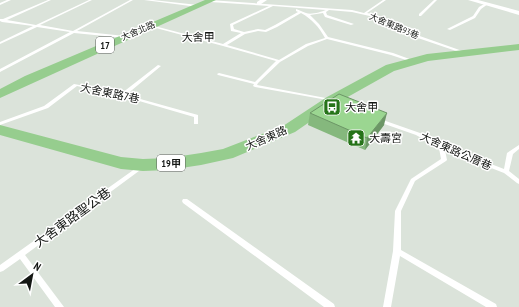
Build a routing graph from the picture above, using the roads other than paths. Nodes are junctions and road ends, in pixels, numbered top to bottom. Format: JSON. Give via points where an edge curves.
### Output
{"nodes":[{"id":1,"x":10,"y":0,"type":"edge"},
{"id":2,"x":50,"y":0,"type":"edge"},
{"id":3,"x":91,"y":0,"type":"edge"},
{"id":4,"x":132,"y":0,"type":"edge"},
{"id":5,"x":145,"y":0,"type":"edge"},
{"id":6,"x":385,"y":0,"type":"edge"},
{"id":7,"x":436,"y":0,"type":"edge"},
{"id":8,"x":471,"y":0,"type":"edge"},
{"id":9,"x":261,"y":1,"type":"edge"},
{"id":10,"x":203,"y":2,"type":"edge"},
{"id":11,"x":0,"y":4,"type":"edge"},
{"id":12,"x":487,"y":4,"type":"junction"},
{"id":13,"x":273,"y":5,"type":"junction"},
{"id":14,"x":328,"y":10,"type":"junction"},
{"id":15,"x":300,"y":12,"type":"junction"},
{"id":16,"x":324,"y":12,"type":"junction"},
{"id":17,"x":519,"y":13,"type":"edge"},
{"id":18,"x":364,"y":14,"type":"junction"},
{"id":19,"x":420,"y":15,"type":"dead end"},
{"id":20,"x":307,"y":16,"type":"junction"},
{"id":21,"x":1,"y":21,"type":"edge"},
{"id":22,"x":352,"y":24,"type":"dead end"},
{"id":23,"x":146,"y":25,"type":"junction"},
{"id":24,"x":37,"y":26,"type":"junction"},
{"id":25,"x":449,"y":29,"type":"dead end"},
{"id":26,"x":75,"y":32,"type":"junction"},
{"id":27,"x":244,"y":33,"type":"junction"},
{"id":28,"x":121,"y":36,"type":"junction"},
{"id":29,"x":327,"y":38,"type":"junction"},
{"id":30,"x":0,"y":43,"type":"edge"},
{"id":31,"x":224,"y":45,"type":"junction"},
{"id":32,"x":519,"y":47,"type":"edge"},
{"id":33,"x":466,"y":53,"type":"junction"},
{"id":34,"x":279,"y":60,"type":"junction"},
{"id":35,"x":413,"y":61,"type":"junction"},
{"id":36,"x":159,"y":66,"type":"dead end"},
{"id":37,"x":0,"y":71,"type":"edge"},
{"id":38,"x":219,"y":74,"type":"dead end"},
{"id":39,"x":256,"y":83,"type":"junction"},
{"id":40,"x":0,"y":86,"type":"edge"},
{"id":41,"x":0,"y":94,"type":"edge"},
{"id":42,"x":123,"y":95,"type":"junction"},
{"id":43,"x":336,"y":102,"type":"junction"},
{"id":44,"x":371,"y":117,"type":"edge"},
{"id":45,"x":196,"y":123,"type":"dead end"},
{"id":46,"x":0,"y":124,"type":"edge"},
{"id":47,"x":0,"y":130,"type":"edge"},
{"id":48,"x":442,"y":147,"type":"junction"},
{"id":49,"x":519,"y":147,"type":"edge"},
{"id":50,"x":143,"y":165,"type":"junction"},
{"id":51,"x":506,"y":172,"type":"junction"},
{"id":52,"x":519,"y":182,"type":"edge"},
{"id":53,"x":185,"y":201,"type":"dead end"},
{"id":54,"x":397,"y":251,"type":"junction"},
{"id":55,"x":20,"y":254,"type":"junction"},
{"id":56,"x":0,"y":269,"type":"edge"},
{"id":57,"x":60,"y":307,"type":"edge"},
{"id":58,"x":331,"y":307,"type":"edge"},
{"id":59,"x":387,"y":307,"type":"edge"},
{"id":60,"x":493,"y":307,"type":"edge"}],
"edges":[{"from":1,"to":11,"type":"lane"},
{"from":2,"to":21,"type":"lane"},
{"from":3,"to":24,"type":"lane"},
{"from":4,"to":26,"type":"lane"},
{"from":5,"to":10,"type":"lane"},
{"from":6,"to":18,"type":"lane"},
{"from":7,"to":19,"type":"lane"},
{"from":8,"to":12,"type":"street"},
{"from":9,"to":10,"type":"lane"},
{"from":9,"to":13,"type":"lane"},
{"from":10,"to":23,"type":"main road","name":"大舍北路","number":"17"},
{"from":12,"to":17,"type":"street"},
{"from":12,"to":25,"type":"lane","via":[[480,8],[474,17]]},
{"from":13,"to":14,"type":"lane","name":"大舍東路93巷"},
{"from":13,"to":15,"type":"lane"},
{"from":13,"to":27,"type":"lane","via":[[231,25],[232,30]]},
{"from":14,"to":16,"type":"lane"},
{"from":14,"to":18,"type":"lane","name":"大舍東路93巷"},
{"from":15,"to":20,"type":"lane"},
{"from":15,"to":27,"type":"lane","via":[[276,26]]},
{"from":16,"to":20,"type":"lane"},
{"from":16,"to":22,"type":"lane","via":[[326,16]]},
{"from":18,"to":33,"type":"lane","name":"大舍東路93巷","via":[[381,18],[388,24],[413,35]]},
{"from":20,"to":29,"type":"lane","via":[[314,19]]},
{"from":21,"to":24,"type":"lane"},
{"from":23,"to":28,"type":"main road","name":"大舍北路","number":"17"},
{"from":23,"to":31,"type":"lane"},
{"from":24,"to":26,"type":"lane"},
{"from":24,"to":30,"type":"lane"},
{"from":26,"to":28,"type":"lane"},
{"from":26,"to":37,"type":"lane"},
{"from":27,"to":31,"type":"lane"},
{"from":28,"to":40,"type":"main road","name":"大舍北路","number":"17"},
{"from":28,"to":41,"type":"main road","name":"大舍北路","number":"17"},
{"from":29,"to":34,"type":"lane"},
{"from":29,"to":35,"type":"lane"},
{"from":31,"to":34,"type":"lane"},
{"from":32,"to":33,"type":"main road","name":"大舍東路","number":"19甲"},
{"from":33,"to":35,"type":"main road","name":"大舍東路","number":"19甲"},
{"from":34,"to":39,"type":"lane"},
{"from":35,"to":43,"type":"main road","name":"大舍東路","number":"19甲","via":[[390,68]]},
{"from":36,"to":42,"type":"lane"},
{"from":38,"to":39,"type":"lane"},
{"from":39,"to":43,"type":"lane","via":[[255,86]]},
{"from":42,"to":45,"type":"lane","name":"大舍東路7巷","via":[[196,116]]},
{"from":42,"to":46,"type":"lane","name":"大舍東路7巷","via":[[76,85],[46,107]]},
{"from":43,"to":50,"type":"main road","name":"大舍東路","number":"19甲","via":[[289,129],[233,152],[174,163]]},
{"from":44,"to":48,"type":"lane","name":"大舍東路公厝巷","via":[[418,134]]},
{"from":47,"to":50,"type":"main road","name":"大舍東路","number":"19甲","via":[[100,158]]},
{"from":48,"to":51,"type":"lane","name":"大舍東路公厝巷"},
{"from":48,"to":54,"type":"lane","via":[[444,160],[413,180],[398,211]]},
{"from":49,"to":51,"type":"lane","name":"大舍東路公厝巷","via":[[510,153]]},
{"from":50,"to":55,"type":"lane","name":"大舍東路聖公巷"},
{"from":51,"to":52,"type":"lane"},
{"from":53,"to":58,"type":"lane"},
{"from":54,"to":59,"type":"lane"},
{"from":54,"to":60,"type":"lane"},
{"from":55,"to":56,"type":"lane","name":"大舍東路聖公巷"},
{"from":55,"to":57,"type":"lane"}]}
